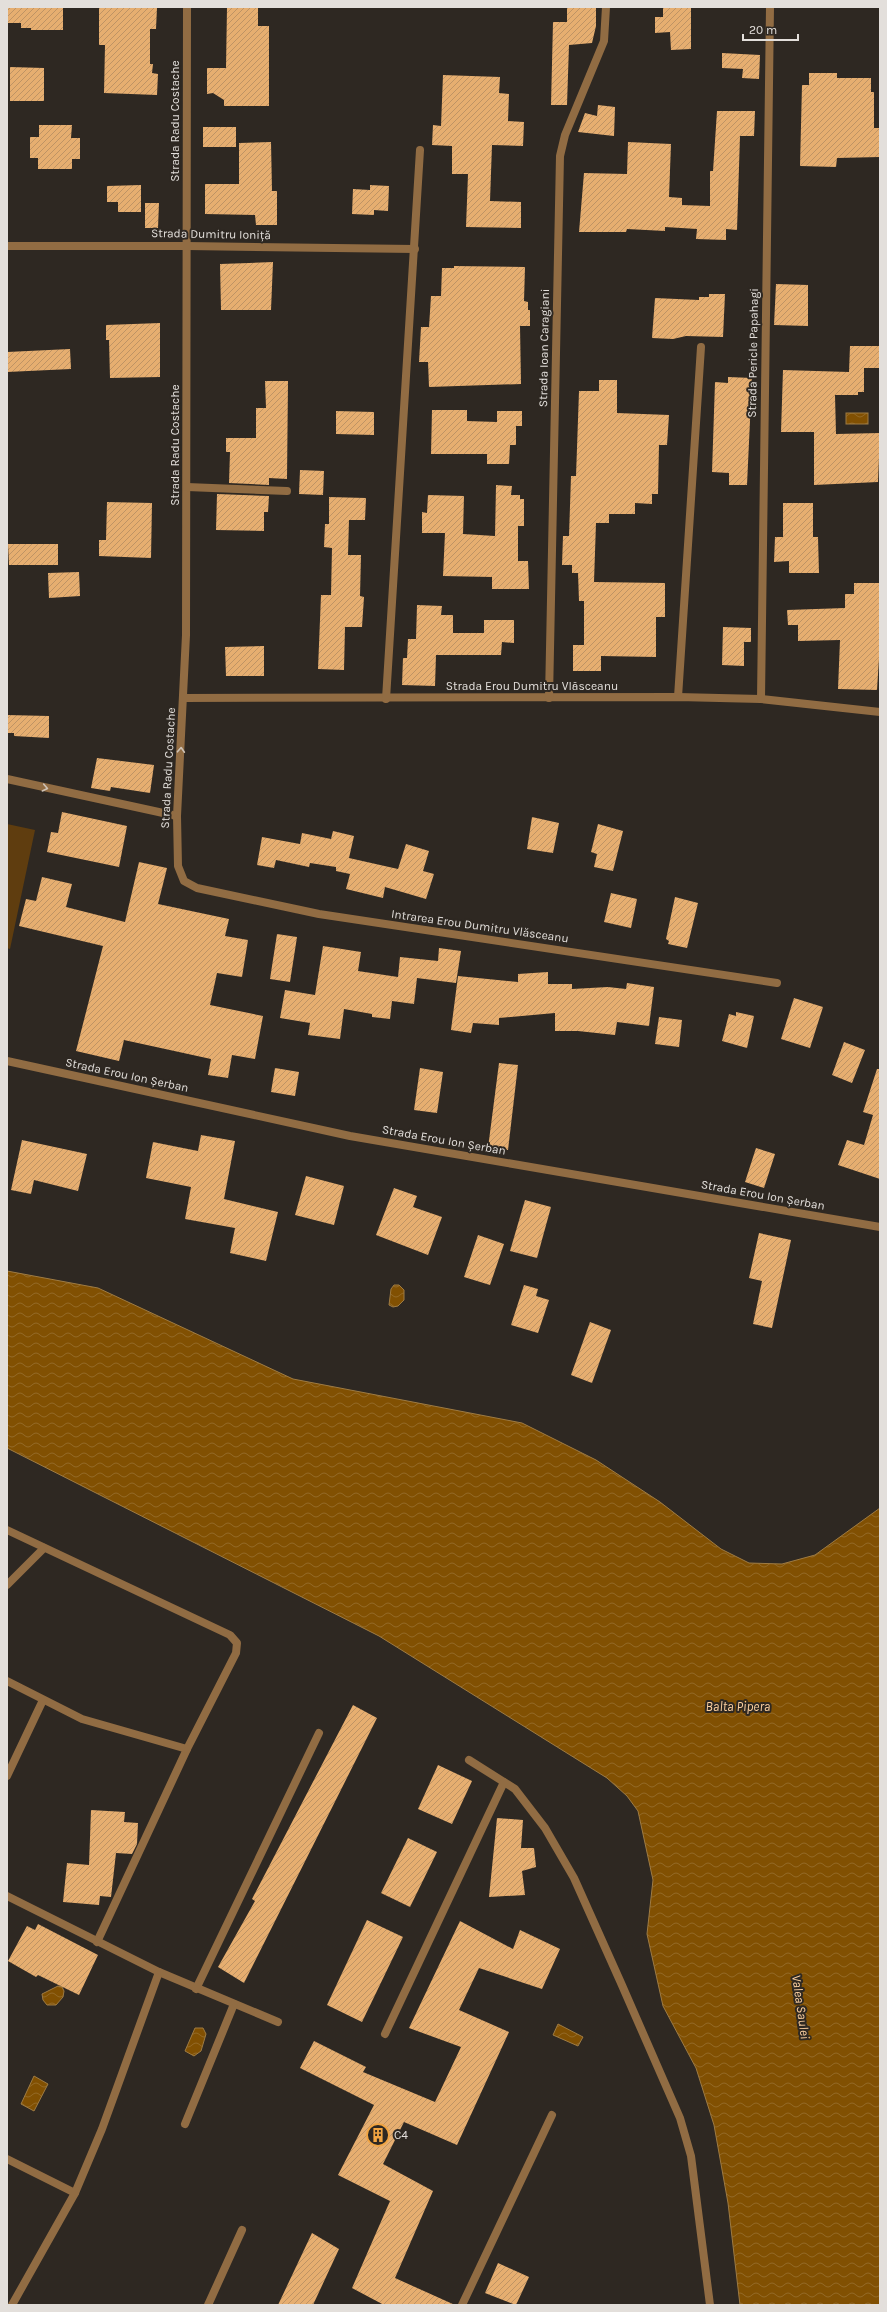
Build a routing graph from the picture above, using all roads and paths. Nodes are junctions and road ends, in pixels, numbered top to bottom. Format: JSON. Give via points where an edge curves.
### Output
{"nodes":[{"id":1,"x":187,"y":7,"type":"edge"},
{"id":2,"x":606,"y":7,"type":"edge"},
{"id":3,"x":770,"y":7,"type":"edge"},
{"id":4,"x":420,"y":150,"type":"dead end"},
{"id":5,"x":7,"y":246,"type":"edge"},
{"id":6,"x":187,"y":246,"type":"junction"},
{"id":7,"x":415,"y":249,"type":"junction"},
{"id":8,"x":701,"y":347,"type":"dead end"},
{"id":9,"x":187,"y":487,"type":"junction"},
{"id":10,"x":287,"y":491,"type":"dead end"},
{"id":11,"x":678,"y":696,"type":"junction"},
{"id":12,"x":183,"y":698,"type":"junction"},
{"id":13,"x":549,"y":698,"type":"junction"},
{"id":14,"x":386,"y":699,"type":"junction"},
{"id":15,"x":761,"y":699,"type":"junction"},
{"id":16,"x":880,"y":712,"type":"edge"},
{"id":17,"x":7,"y":779,"type":"edge"},
{"id":18,"x":177,"y":816,"type":"junction"},
{"id":19,"x":184,"y":881,"type":"joint"},
{"id":20,"x":777,"y":983,"type":"dead end"},
{"id":21,"x":7,"y":1061,"type":"edge"},
{"id":22,"x":880,"y":1227,"type":"edge"},
{"id":23,"x":7,"y":1530,"type":"edge"},
{"id":24,"x":44,"y":1548,"type":"junction"},
{"id":25,"x":7,"y":1585,"type":"edge"},
{"id":26,"x":7,"y":1681,"type":"edge"},
{"id":27,"x":43,"y":1700,"type":"junction"},
{"id":28,"x":319,"y":1733,"type":"dead end"},
{"id":29,"x":187,"y":1748,"type":"junction"},
{"id":30,"x":469,"y":1760,"type":"dead end"},
{"id":31,"x":7,"y":1776,"type":"edge"},
{"id":32,"x":504,"y":1782,"type":"junction"},
{"id":33,"x":7,"y":1896,"type":"edge"},
{"id":34,"x":97,"y":1942,"type":"junction"},
{"id":35,"x":158,"y":1972,"type":"junction"},
{"id":36,"x":196,"y":1989,"type":"junction"},
{"id":37,"x":234,"y":2004,"type":"junction"},
{"id":38,"x":278,"y":2022,"type":"dead end"},
{"id":39,"x":386,"y":2034,"type":"dead end"},
{"id":40,"x":552,"y":2115,"type":"dead end"},
{"id":41,"x":185,"y":2124,"type":"dead end"},
{"id":42,"x":7,"y":2159,"type":"edge"},
{"id":43,"x":75,"y":2193,"type":"junction"},
{"id":44,"x":242,"y":2230,"type":"dead end"},
{"id":45,"x":12,"y":2305,"type":"edge"},
{"id":46,"x":208,"y":2305,"type":"edge"},
{"id":47,"x":462,"y":2305,"type":"edge"},
{"id":48,"x":710,"y":2305,"type":"edge"}],
"edges":[{"from":1,"to":6,"type":"street","name":"Strada Radu Costache"},
{"from":2,"to":13,"type":"street","name":"Strada Ioan Caragiani","via":[[604,41],[565,135],[560,156]]},
{"from":3,"to":15,"type":"street","name":"Strada Pericle Papahagi"},
{"from":4,"to":7,"type":"street"},
{"from":5,"to":6,"type":"street","name":"Strada Dumitru Ioniță"},
{"from":6,"to":7,"type":"street","name":"Strada Dumitru Ioniță"},
{"from":6,"to":9,"type":"street","name":"Strada Radu Costache"},
{"from":7,"to":14,"type":"street"},
{"from":8,"to":11,"type":"street"},
{"from":9,"to":10,"type":"street"},
{"from":9,"to":12,"type":"street","name":"Strada Radu Costache"},
{"from":11,"to":13,"type":"street","name":"Strada Erou Dumitru Vlăsceanu"},
{"from":11,"to":15,"type":"street","name":"Strada Erou Dumitru Vlăsceanu"},
{"from":12,"to":14,"type":"street","name":"Strada Erou Dumitru Vlăsceanu"},
{"from":18,"to":12,"type":"street","name":"Strada Radu Costache","one_way":true},
{"from":13,"to":14,"type":"street","name":"Strada Erou Dumitru Vlăsceanu"},
{"from":15,"to":16,"type":"street","name":"Strada Erou Dumitru Vlăsceanu"},
{"from":17,"to":18,"type":"street","one_way":true},
{"from":18,"to":19,"type":"street","name":"Strada Radu Costache","via":[[178,866]]},
{"from":19,"to":20,"type":"street","name":"Intrarea Erou Dumitru Vlăsceanu","via":[[197,888],[319,914]]},
{"from":21,"to":22,"type":"street","name":"Strada Erou Ion Șerban","via":[[350,1136]]},
{"from":23,"to":24,"type":"street"},
{"from":24,"to":25,"type":"street"},
{"from":24,"to":29,"type":"street","via":[[230,1635],[237,1643],[236,1653]]},
{"from":26,"to":27,"type":"street"},
{"from":27,"to":29,"type":"street","via":[[82,1719]]},
{"from":27,"to":31,"type":"street"},
{"from":28,"to":36,"type":"street"},
{"from":29,"to":34,"type":"street"},
{"from":30,"to":32,"type":"street"},
{"from":32,"to":39,"type":"street"},
{"from":32,"to":48,"type":"street","via":[[515,1789],[545,1828],[574,1878],[680,2118],[691,2156]]},
{"from":33,"to":34,"type":"street"},
{"from":34,"to":35,"type":"street"},
{"from":35,"to":36,"type":"street"},
{"from":35,"to":43,"type":"street","via":[[102,2129]]},
{"from":36,"to":37,"type":"street"},
{"from":37,"to":38,"type":"street"},
{"from":37,"to":41,"type":"street"},
{"from":40,"to":47,"type":"street"},
{"from":42,"to":43,"type":"street"},
{"from":43,"to":45,"type":"street"},
{"from":44,"to":46,"type":"street"}]}
